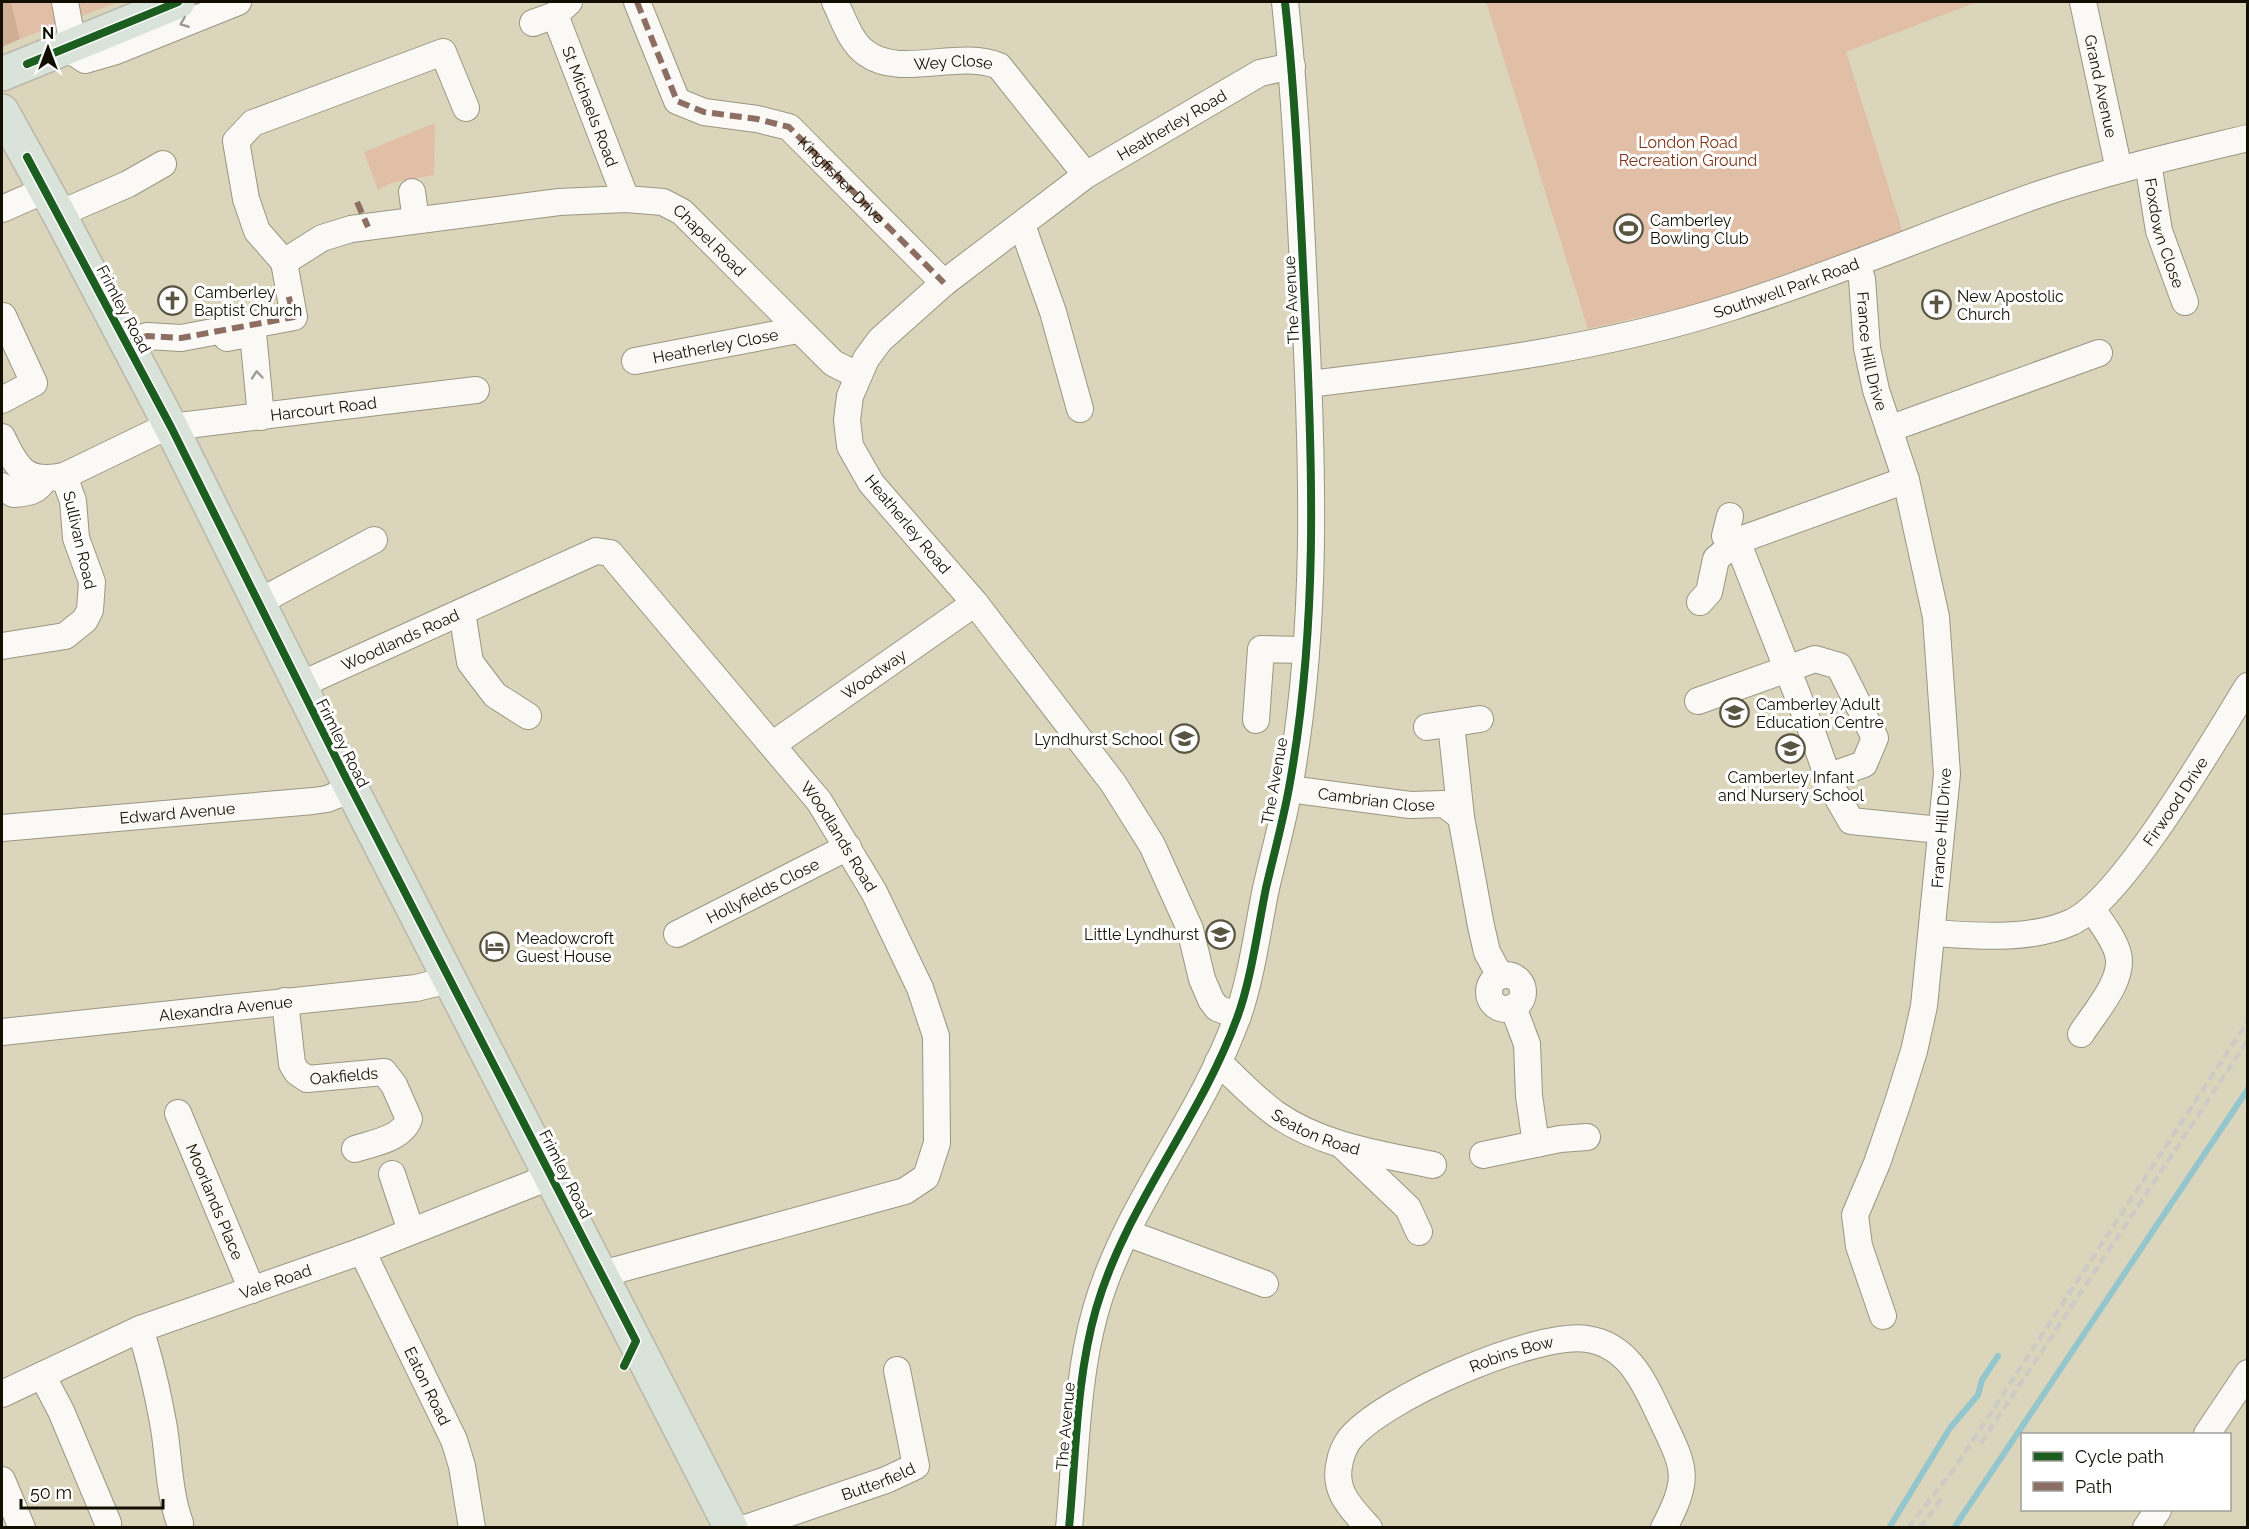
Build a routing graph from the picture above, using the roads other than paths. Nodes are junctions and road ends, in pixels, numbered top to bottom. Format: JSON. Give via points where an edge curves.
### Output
{"nodes":[{"id":1,"x":65,"y":2,"type":"edge"},
{"id":2,"x":178,"y":2,"type":"edge"},
{"id":3,"x":238,"y":2,"type":"edge"},
{"id":4,"x":835,"y":2,"type":"edge"},
{"id":5,"x":1285,"y":2,"type":"edge"},
{"id":6,"x":2083,"y":2,"type":"edge"},
{"id":7,"x":644,"y":4,"type":"edge"},
{"id":8,"x":552,"y":13,"type":"edge"},
{"id":9,"x":70,"y":46,"type":"junction"},
{"id":10,"x":1292,"y":66,"type":"junction"},
{"id":11,"x":2,"y":74,"type":"edge"},
{"id":12,"x":466,"y":108,"type":"dead end"},
{"id":13,"x":2,"y":111,"type":"edge"},
{"id":14,"x":2247,"y":138,"type":"edge"},
{"id":15,"x":2148,"y":163,"type":"junction"},
{"id":16,"x":163,"y":164,"type":"dead end"},
{"id":17,"x":2119,"y":170,"type":"junction"},
{"id":18,"x":1086,"y":175,"type":"junction"},
{"id":19,"x":412,"y":192,"type":"dead end"},
{"id":20,"x":626,"y":199,"type":"junction"},
{"id":21,"x":52,"y":202,"type":"junction"},
{"id":22,"x":2,"y":209,"type":"edge"},
{"id":23,"x":416,"y":220,"type":"junction"},
{"id":24,"x":1022,"y":225,"type":"junction"},
{"id":25,"x":284,"y":262,"type":"junction"},
{"id":26,"x":1856,"y":263,"type":"junction"},
{"id":27,"x":944,"y":283,"type":"junction"},
{"id":28,"x":2185,"y":302,"type":"dead end"},
{"id":29,"x":3,"y":316,"type":"edge"},
{"id":30,"x":798,"y":330,"type":"junction"},
{"id":31,"x":129,"y":349,"type":"junction"},
{"id":32,"x":2099,"y":353,"type":"dead end"},
{"id":33,"x":635,"y":361,"type":"dead end"},
{"id":34,"x":857,"y":375,"type":"junction"},
{"id":35,"x":1310,"y":384,"type":"junction"},
{"id":36,"x":476,"y":390,"type":"dead end"},
{"id":37,"x":2,"y":400,"type":"edge"},
{"id":38,"x":1080,"y":409,"type":"dead end"},
{"id":39,"x":261,"y":417,"type":"junction"},
{"id":40,"x":171,"y":427,"type":"junction"},
{"id":41,"x":1889,"y":429,"type":"junction"},
{"id":42,"x":2,"y":437,"type":"edge"},
{"id":43,"x":54,"y":478,"type":"junction"},
{"id":44,"x":1906,"y":480,"type":"junction"},
{"id":45,"x":2,"y":486,"type":"edge"},
{"id":46,"x":1730,"y":516,"type":"dead end"},
{"id":47,"x":374,"y":540,"type":"dead end"},
{"id":48,"x":1737,"y":541,"type":"junction"},
{"id":49,"x":259,"y":602,"type":"junction"},
{"id":50,"x":1700,"y":602,"type":"dead end"},
{"id":51,"x":975,"y":603,"type":"junction"},
{"id":52,"x":462,"y":612,"type":"junction"},
{"id":53,"x":2,"y":646,"type":"edge"},
{"id":54,"x":1305,"y":650,"type":"junction"},
{"id":55,"x":1786,"y":668,"type":"junction"},
{"id":56,"x":300,"y":686,"type":"junction"},
{"id":57,"x":2247,"y":686,"type":"edge"},
{"id":58,"x":1698,"y":701,"type":"dead end"},
{"id":59,"x":528,"y":716,"type":"dead end"},
{"id":60,"x":1480,"y":719,"type":"dead end"},
{"id":61,"x":1256,"y":720,"type":"dead end"},
{"id":62,"x":772,"y":745,"type":"junction"},
{"id":63,"x":1827,"y":777,"type":"junction"},
{"id":64,"x":352,"y":789,"type":"junction"},
{"id":65,"x":1289,"y":789,"type":"junction"},
{"id":66,"x":1461,"y":817,"type":"junction"},
{"id":67,"x":2,"y":828,"type":"edge"},
{"id":68,"x":1940,"y":830,"type":"junction"},
{"id":69,"x":848,"y":848,"type":"junction"},
{"id":70,"x":2092,"y":909,"type":"junction"},
{"id":71,"x":1932,"y":933,"type":"junction"},
{"id":72,"x":677,"y":934,"type":"dead end"},
{"id":73,"x":449,"y":980,"type":"junction"},
{"id":74,"x":285,"y":1001,"type":"junction"},
{"id":75,"x":1238,"y":1016,"type":"junction"},
{"id":76,"x":2,"y":1032,"type":"edge"},
{"id":77,"x":2081,"y":1034,"type":"dead end"},
{"id":78,"x":1218,"y":1062,"type":"junction"},
{"id":79,"x":178,"y":1113,"type":"dead end"},
{"id":80,"x":1587,"y":1137,"type":"dead end"},
{"id":81,"x":1536,"y":1144,"type":"junction"},
{"id":82,"x":1342,"y":1145,"type":"junction"},
{"id":83,"x":355,"y":1149,"type":"dead end"},
{"id":84,"x":1483,"y":1155,"type":"dead end"},
{"id":85,"x":1433,"y":1165,"type":"dead end"},
{"id":86,"x":392,"y":1174,"type":"dead end"},
{"id":87,"x":552,"y":1176,"type":"junction"},
{"id":88,"x":411,"y":1231,"type":"junction"},
{"id":89,"x":1419,"y":1232,"type":"dead end"},
{"id":90,"x":1127,"y":1233,"type":"junction"},
{"id":91,"x":362,"y":1251,"type":"junction"},
{"id":92,"x":602,"y":1274,"type":"junction"},
{"id":93,"x":1265,"y":1284,"type":"dead end"},
{"id":94,"x":252,"y":1290,"type":"junction"},
{"id":95,"x":1883,"y":1316,"type":"dead end"},
{"id":96,"x":140,"y":1329,"type":"junction"},
{"id":97,"x":897,"y":1370,"type":"dead end"},
{"id":98,"x":2247,"y":1373,"type":"edge"},
{"id":99,"x":42,"y":1376,"type":"junction"},
{"id":100,"x":2,"y":1394,"type":"edge"},
{"id":101,"x":2208,"y":1433,"type":"edge"},
{"id":102,"x":2,"y":1480,"type":"edge"},
{"id":103,"x":2157,"y":1511,"type":"edge"},
{"id":104,"x":1669,"y":1518,"type":"edge"},
{"id":105,"x":108,"y":1523,"type":"dead end"},
{"id":106,"x":180,"y":1523,"type":"dead end"},
{"id":107,"x":22,"y":1527,"type":"edge"},
{"id":108,"x":472,"y":1527,"type":"edge"},
{"id":109,"x":731,"y":1527,"type":"edge"},
{"id":110,"x":746,"y":1527,"type":"edge"},
{"id":111,"x":1069,"y":1527,"type":"edge"},
{"id":112,"x":1370,"y":1527,"type":"edge"},
{"id":113,"x":2146,"y":1527,"type":"edge"}],
"edges":[{"from":1,"to":9,"type":"street"},
{"from":2,"to":9,"type":"main road"},
{"from":3,"to":9,"type":"street","one_way":true,"via":[[85,60]]},
{"from":4,"to":18,"type":"street","name":"Wey Close","via":[[854,40],[866,54],[902,64],[968,59],[999,66]]},
{"from":5,"to":10,"type":"street","name":"The Avenue"},
{"from":6,"to":17,"type":"street","name":"Grand Avenue"},
{"from":7,"to":27,"type":"street","name":"Kingfisher Drive","via":[[677,102],[704,112],[789,127]]},
{"from":8,"to":20,"type":"street","name":"St Michaels Road"},
{"from":9,"to":11,"type":"main road"},
{"from":10,"to":18,"type":"street","name":"Heatherley Road","via":[[1260,73]]},
{"from":10,"to":35,"type":"street","name":"The Avenue"},
{"from":12,"to":25,"type":"street","via":[[443,52],[254,123],[236,141],[246,199],[257,231]]},
{"from":13,"to":21,"type":"main road","name":"Frimley Road"},
{"from":14,"to":15,"type":"street","name":"Southwell Park Road"},
{"from":15,"to":17,"type":"street","name":"Southwell Park Road"},
{"from":15,"to":28,"type":"street","name":"Foxdown Close","via":[[2159,231]]},
{"from":16,"to":21,"type":"street","via":[[128,184]]},
{"from":17,"to":26,"type":"street","name":"Southwell Park Road","via":[[2030,198]]},
{"from":18,"to":24,"type":"street","name":"Heatherley Road"},
{"from":19,"to":23,"type":"street"},
{"from":20,"to":23,"type":"street","name":"Chapel Road","via":[[559,202]]},
{"from":20,"to":30,"type":"street","name":"Chapel Road","via":[[663,202],[682,212]]},
{"from":21,"to":22,"type":"street"},
{"from":21,"to":31,"type":"main road","name":"Frimley Road"},
{"from":23,"to":25,"type":"street","name":"Chapel Road","via":[[335,233]]},
{"from":24,"to":27,"type":"street","name":"Heatherley Road"},
{"from":24,"to":38,"type":"street","via":[[1053,312]]},
{"from":25,"to":31,"type":"street","via":[[294,317],[181,338],[147,336]]},
{"from":26,"to":35,"type":"street","name":"Southwell Park Road","via":[[1733,307],[1596,344]]},
{"from":26,"to":41,"type":"street","name":"France Hill Drive","via":[[1862,279],[1867,348]]},
{"from":27,"to":34,"type":"street","name":"Heatherley Road","via":[[880,340]]},
{"from":29,"to":37,"type":"street","via":[[34,383]]},
{"from":30,"to":33,"type":"street","name":"Heatherley Close"},
{"from":30,"to":34,"type":"street","name":"Chapel Road","via":[[833,363]]},
{"from":39,"to":31,"type":"street","one_way":true,"via":[[254,333]]},
{"from":31,"to":40,"type":"main road","name":"Frimley Road"},
{"from":32,"to":41,"type":"street"},
{"from":34,"to":51,"type":"street","name":"Heatherley Road","via":[[847,420],[856,461],[887,504]]},
{"from":35,"to":54,"type":"street","name":"The Avenue","via":[[1313,524]]},
{"from":36,"to":39,"type":"street","name":"Harcourt Road"},
{"from":39,"to":40,"type":"street","name":"Harcourt Road"},
{"from":40,"to":43,"type":"street","name":"Sullivan Road"},
{"from":40,"to":49,"type":"main road","name":"Frimley Road"},
{"from":41,"to":44,"type":"street","name":"France Hill Drive"},
{"from":42,"to":43,"type":"street","name":"Sullivan Road","via":[[18,466],[29,476]]},
{"from":43,"to":45,"type":"street","via":[[30,492],[14,494]]},
{"from":43,"to":53,"type":"street","name":"Sullivan Road","via":[[73,501],[76,538],[92,582],[90,610],[85,620],[65,636]]},
{"from":44,"to":48,"type":"street"},
{"from":44,"to":68,"type":"street","name":"France Hill Drive","via":[[1936,617],[1947,774]]},
{"from":46,"to":48,"type":"street","via":[[1725,536]]},
{"from":47,"to":49,"type":"street"},
{"from":48,"to":50,"type":"street","via":[[1716,559],[1709,592]]},
{"from":48,"to":55,"type":"street"},
{"from":49,"to":56,"type":"main road","name":"Frimley Road"},
{"from":51,"to":62,"type":"street","name":"Woodway"},
{"from":51,"to":75,"type":"street","name":"Heatherley Road","via":[[1073,729],[1147,836],[1190,929],[1211,1000],[1216,1008]]},
{"from":52,"to":56,"type":"street","name":"Woodlands Road"},
{"from":52,"to":59,"type":"street","via":[[470,662],[495,695]]},
{"from":52,"to":62,"type":"street","name":"Woodlands Road","via":[[596,550],[604,550]]},
{"from":54,"to":61,"type":"street","via":[[1261,649]]},
{"from":54,"to":65,"type":"street","name":"The Avenue"},
{"from":55,"to":58,"type":"street"},
{"from":55,"to":63,"type":"street"},
{"from":55,"to":63,"type":"street","via":[[1815,659],[1839,666],[1875,738],[1864,764]]},
{"from":56,"to":64,"type":"main road","name":"Frimley Road"},
{"from":57,"to":70,"type":"street","name":"Firwood Drive","via":[[2141,849]]},
{"from":60,"to":66,"type":"street","name":"Cambrian Close","via":[[1439,725]]},
{"from":62,"to":69,"type":"street","name":"Woodlands Road","via":[[819,801]]},
{"from":63,"to":68,"type":"street","via":[[1851,821]]},
{"from":64,"to":67,"type":"street","name":"Edward Avenue","via":[[313,801]]},
{"from":64,"to":73,"type":"main road","name":"Frimley Road"},
{"from":65,"to":66,"type":"street","name":"Cambrian Close","via":[[1410,805],[1444,804]]},
{"from":65,"to":75,"type":"street","name":"The Avenue"},
{"from":66,"to":81,"type":"street","name":"Cambrian Close","via":[[1486,952],[1500,976],[1491,984],[1490,995],[1497,1006],[1513,1007],[1527,1044],[1528,1096]]},
{"from":68,"to":71,"type":"street","name":"France Hill Drive"},
{"from":69,"to":72,"type":"street","name":"Hollyfields Close"},
{"from":69,"to":92,"type":"street","name":"Woodlands Road","via":[[915,978],[936,1036],[937,1143],[926,1177],[905,1191]]},
{"from":70,"to":71,"type":"street","name":"Firwood Drive","via":[[2052,929],[2024,934]]},
{"from":70,"to":77,"type":"street","via":[[2112,941],[2120,963],[2111,986]]},
{"from":71,"to":95,"type":"street","name":"France Hill Drive","via":[[1914,1050],[1877,1163],[1855,1215],[1859,1246]]},
{"from":73,"to":74,"type":"street","name":"Alexandra Avenue","via":[[416,988]]},
{"from":73,"to":87,"type":"main road","name":"Frimley Road"},
{"from":74,"to":76,"type":"street","name":"Alexandra Avenue"},
{"from":74,"to":83,"type":"street","name":"Oakfields","via":[[292,1064],[297,1072],[307,1079],[384,1072],[394,1085],[409,1119],[406,1128],[395,1136]]},
{"from":75,"to":78,"type":"street","name":"The Avenue"},
{"from":78,"to":82,"type":"street","name":"Seaton Road","via":[[1276,1114]]},
{"from":78,"to":90,"type":"street","name":"The Avenue"},
{"from":79,"to":94,"type":"street","name":"Moorlands Place"},
{"from":80,"to":81,"type":"street"},
{"from":81,"to":84,"type":"street"},
{"from":82,"to":85,"type":"street","name":"Seaton Road"},
{"from":82,"to":89,"type":"street","via":[[1408,1208]]},
{"from":86,"to":88,"type":"street"},
{"from":87,"to":88,"type":"street","name":"Vale Road"},
{"from":87,"to":92,"type":"main road","name":"Frimley Road"},
{"from":88,"to":91,"type":"street","name":"Vale Road"},
{"from":90,"to":93,"type":"street"},
{"from":90,"to":111,"type":"street","name":"The Avenue","via":[[1096,1308],[1083,1372]]},
{"from":91,"to":94,"type":"street","name":"Vale Road"},
{"from":91,"to":108,"type":"street","name":"Eaton Road","via":[[454,1440]]},
{"from":92,"to":109,"type":"main road","name":"Frimley Road"},
{"from":94,"to":96,"type":"street","name":"Vale Road"},
{"from":96,"to":99,"type":"street","name":"Vale Road"},
{"from":96,"to":106,"type":"street","via":[[152,1363]]},
{"from":97,"to":110,"type":"street","name":"Butterfield","via":[[916,1466],[886,1480]]},
{"from":98,"to":101,"type":"street"},
{"from":99,"to":100,"type":"street","name":"Vale Road"},
{"from":99,"to":105,"type":"street","via":[[62,1411]]},
{"from":102,"to":107,"type":"street"},
{"from":103,"to":113,"type":"street"},
{"from":104,"to":112,"type":"street","name":"Robins Bow","via":[[1683,1486],[1681,1462],[1644,1382],[1628,1357],[1588,1338],[1566,1339],[1508,1353],[1419,1389],[1365,1426],[1348,1441],[1339,1477],[1342,1499]]}]}
